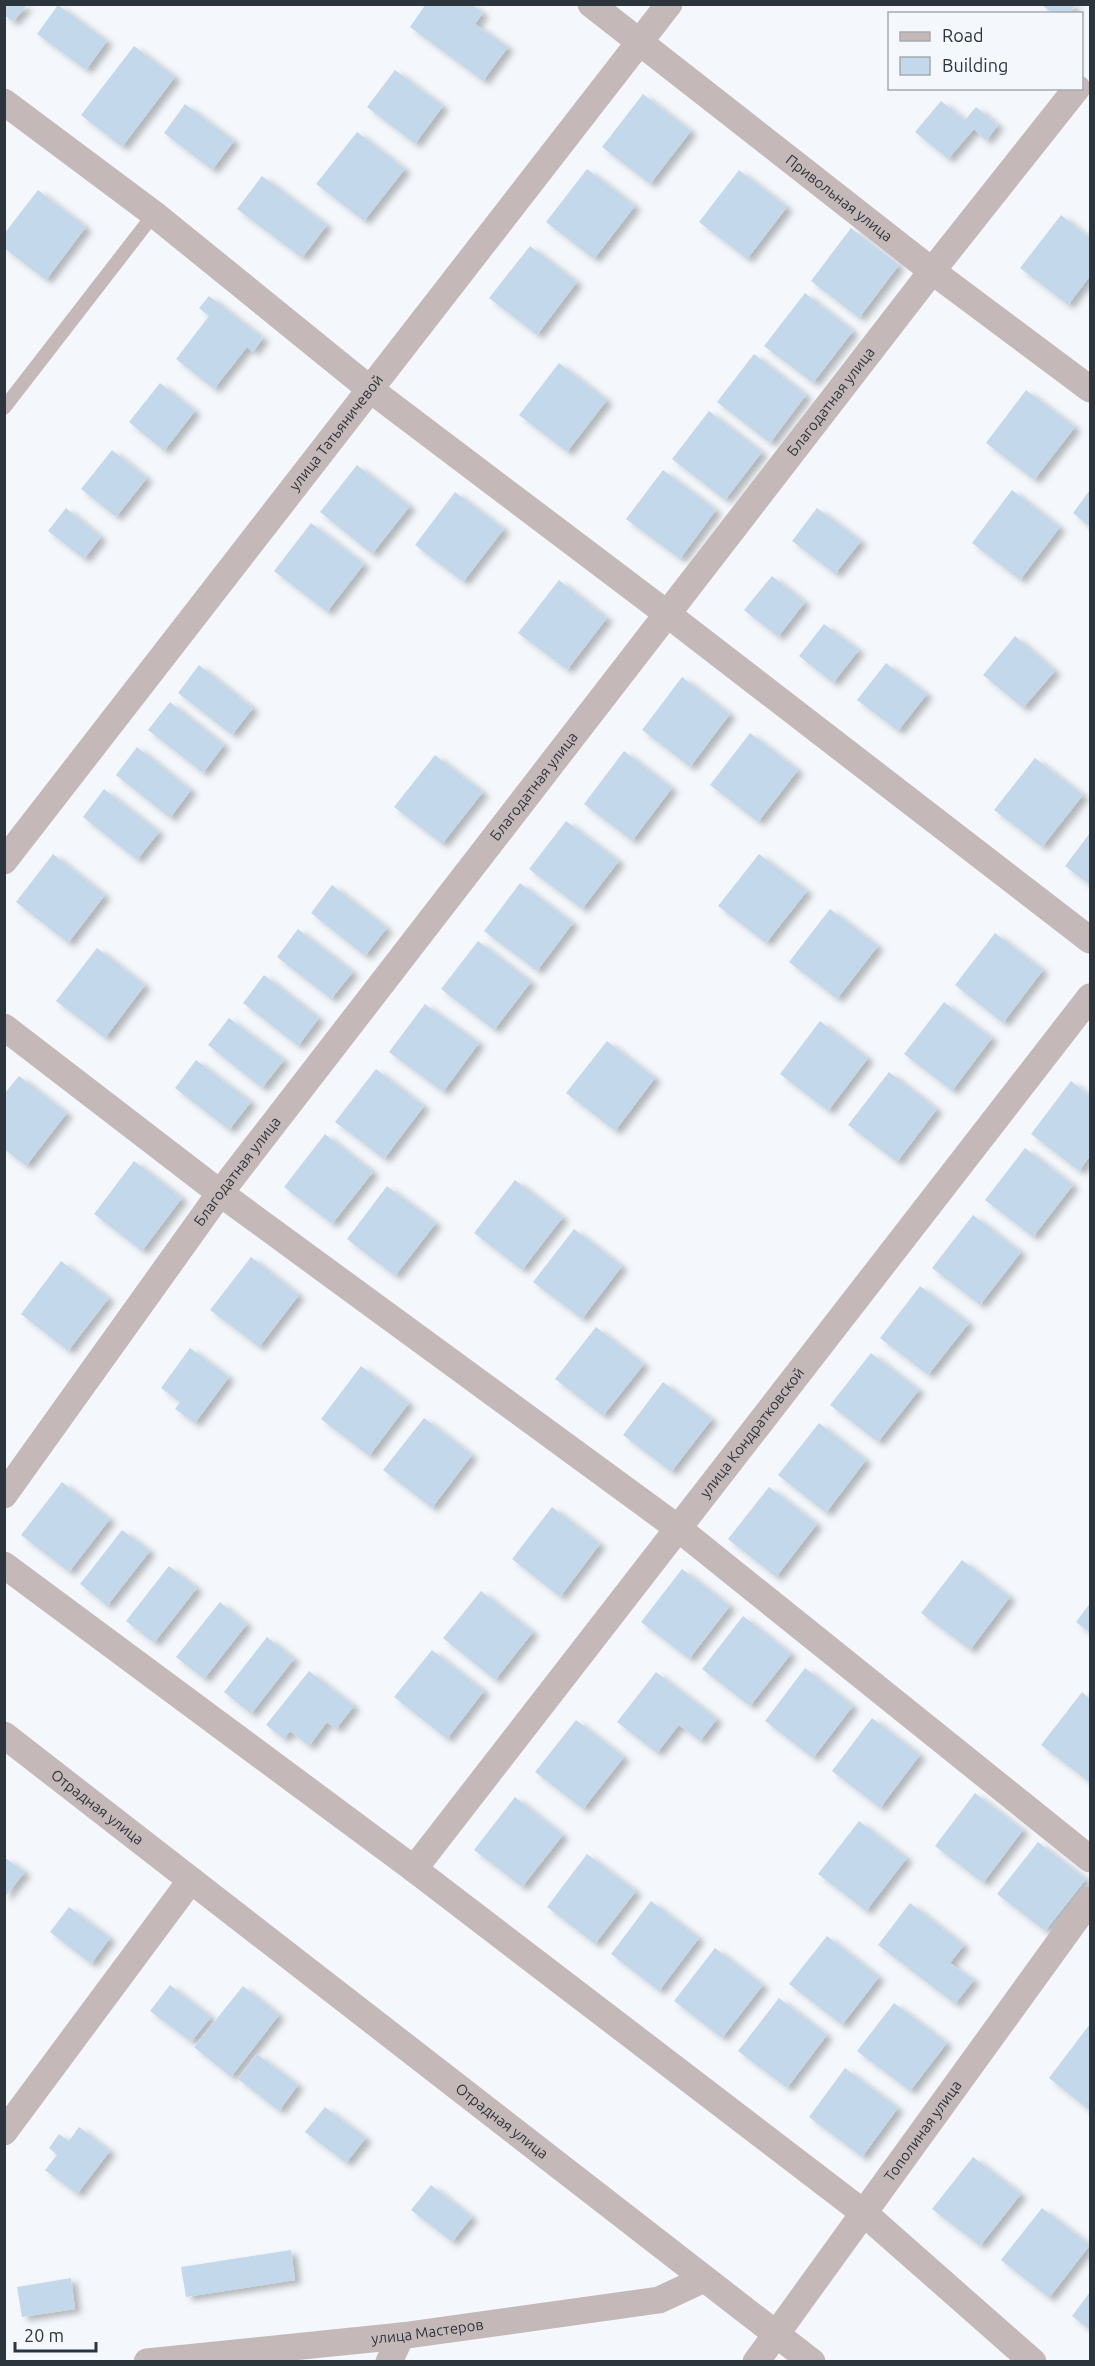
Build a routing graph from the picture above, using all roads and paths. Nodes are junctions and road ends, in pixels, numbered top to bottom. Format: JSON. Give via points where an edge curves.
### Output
{"nodes":[{"id":1,"x":591,"y":4,"type":"edge"},
{"id":2,"x":669,"y":4,"type":"edge"},
{"id":3,"x":640,"y":42,"type":"junction"},
{"id":4,"x":1075,"y":90,"type":"edge"},
{"id":5,"x":4,"y":102,"type":"edge"},
{"id":6,"x":154,"y":214,"type":"junction"},
{"id":7,"x":932,"y":271,"type":"junction"},
{"id":8,"x":1090,"y":389,"type":"edge"},
{"id":9,"x":371,"y":390,"type":"junction"},
{"id":10,"x":4,"y":408,"type":"edge"},
{"id":11,"x":666,"y":614,"type":"junction"},
{"id":12,"x":4,"y":861,"type":"edge"},
{"id":13,"x":1090,"y":940,"type":"edge"},
{"id":14,"x":1090,"y":998,"type":"edge"},
{"id":15,"x":4,"y":1027,"type":"edge"},
{"id":16,"x":220,"y":1193,"type":"junction"},
{"id":17,"x":4,"y":1495,"type":"edge"},
{"id":18,"x":679,"y":1529,"type":"junction"},
{"id":19,"x":4,"y":1565,"type":"edge"},
{"id":20,"x":4,"y":1735,"type":"edge"},
{"id":21,"x":1090,"y":1859,"type":"edge"},
{"id":22,"x":414,"y":1869,"type":"junction"},
{"id":23,"x":191,"y":1880,"type":"junction"},
{"id":24,"x":1090,"y":1900,"type":"edge"},
{"id":25,"x":4,"y":2132,"type":"edge"},
{"id":26,"x":865,"y":2214,"type":"junction"},
{"id":27,"x":704,"y":2279,"type":"junction"},
{"id":28,"x":777,"y":2335,"type":"junction"},
{"id":29,"x":401,"y":2336,"type":"junction"},
{"id":30,"x":147,"y":2361,"type":"edge"},
{"id":31,"x":389,"y":2361,"type":"edge"},
{"id":32,"x":756,"y":2361,"type":"edge"},
{"id":33,"x":812,"y":2361,"type":"edge"},
{"id":34,"x":1033,"y":2361,"type":"edge"}],
"edges":[{"from":1,"to":3,"type":"street","name":"Привольная улица"},
{"from":2,"to":3,"type":"street","name":"улица Татьяничевой"},
{"from":3,"to":7,"type":"street","name":"Привольная улица"},
{"from":3,"to":9,"type":"street","name":"улица Татьяничевой"},
{"from":4,"to":7,"type":"street","name":"Благодатная улица"},
{"from":5,"to":6,"type":"street"},
{"from":6,"to":9,"type":"street"},
{"from":6,"to":10,"type":"lane"},
{"from":7,"to":8,"type":"street","name":"Привольная улица"},
{"from":7,"to":11,"type":"street","name":"Благодатная улица"},
{"from":9,"to":11,"type":"street"},
{"from":9,"to":12,"type":"street","name":"улица Татьяничевой"},
{"from":11,"to":13,"type":"street"},
{"from":11,"to":16,"type":"street","name":"Благодатная улица"},
{"from":14,"to":18,"type":"street","name":"улица Кондратковской"},
{"from":15,"to":16,"type":"street"},
{"from":16,"to":17,"type":"street","name":"Благодатная улица"},
{"from":16,"to":18,"type":"street"},
{"from":18,"to":21,"type":"street"},
{"from":18,"to":22,"type":"street","name":"улица Кондратковской"},
{"from":19,"to":22,"type":"street"},
{"from":20,"to":23,"type":"street","name":"Отрадная улица"},
{"from":22,"to":26,"type":"street"},
{"from":23,"to":25,"type":"street"},
{"from":23,"to":27,"type":"street","name":"Отрадная улица"},
{"from":24,"to":26,"type":"street","name":"Тополиная улица"},
{"from":26,"to":28,"type":"street","name":"Тополиная улица"},
{"from":26,"to":34,"type":"street"},
{"from":27,"to":28,"type":"street","name":"Отрадная улица"},
{"from":27,"to":29,"type":"street","name":"улица Мастеров","via":[[660,2300]]},
{"from":28,"to":32,"type":"street","name":"Тополиная улица"},
{"from":28,"to":33,"type":"street","name":"Отрадная улица"},
{"from":29,"to":30,"type":"street","name":"улица Мастеров"},
{"from":29,"to":31,"type":"street"}]}
